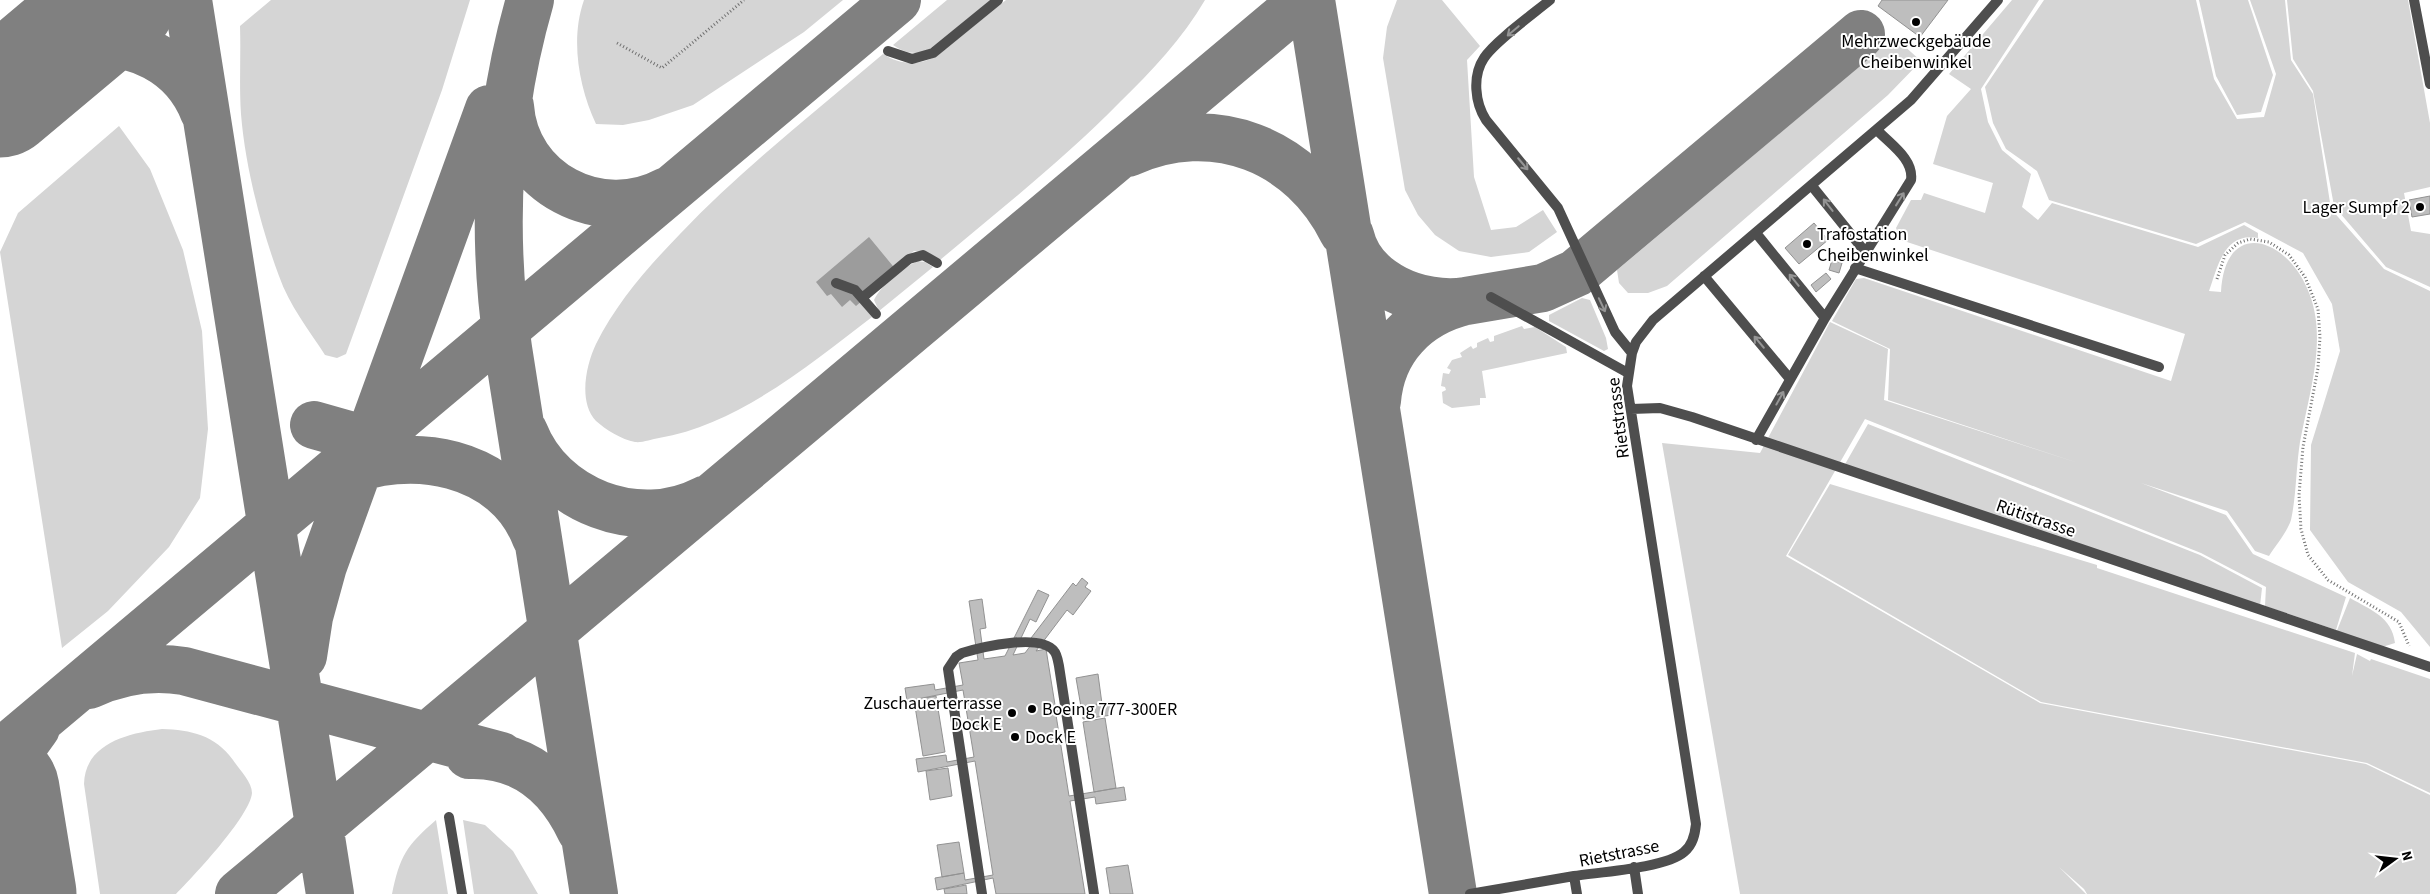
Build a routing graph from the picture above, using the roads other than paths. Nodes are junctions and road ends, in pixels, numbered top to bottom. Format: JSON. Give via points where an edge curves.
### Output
{"nodes":[{"id":1,"x":998,"y":0,"type":"edge"},
{"id":2,"x":1550,"y":0,"type":"edge"},
{"id":3,"x":1998,"y":0,"type":"edge"},
{"id":4,"x":2414,"y":0,"type":"edge"},
{"id":5,"x":888,"y":51,"type":"dead end"},
{"id":6,"x":2430,"y":84,"type":"edge"},
{"id":7,"x":1877,"y":130,"type":"junction"},
{"id":8,"x":1812,"y":186,"type":"junction"},
{"id":9,"x":1756,"y":233,"type":"junction"},
{"id":10,"x":1866,"y":253,"type":"junction"},
{"id":11,"x":936,"y":263,"type":"dead end"},
{"id":12,"x":1855,"y":268,"type":"junction"},
{"id":13,"x":1704,"y":276,"type":"junction"},
{"id":14,"x":836,"y":283,"type":"dead end"},
{"id":15,"x":1491,"y":297,"type":"dead end"},
{"id":16,"x":862,"y":298,"type":"junction"},
{"id":17,"x":876,"y":314,"type":"dead end"},
{"id":18,"x":1825,"y":318,"type":"junction"},
{"id":19,"x":1632,"y":353,"type":"junction"},
{"id":20,"x":2159,"y":367,"type":"dead end"},
{"id":21,"x":1628,"y":373,"type":"junction"},
{"id":22,"x":1790,"y":379,"type":"junction"},
{"id":23,"x":1631,"y":409,"type":"junction"},
{"id":24,"x":1756,"y":440,"type":"junction"},
{"id":25,"x":2430,"y":668,"type":"edge"},
{"id":26,"x":449,"y":817,"type":"dead end"},
{"id":27,"x":1634,"y":867,"type":"junction"},
{"id":28,"x":1574,"y":876,"type":"junction"},
{"id":29,"x":462,"y":894,"type":"edge"},
{"id":30,"x":982,"y":894,"type":"edge"},
{"id":31,"x":1094,"y":894,"type":"edge"},
{"id":32,"x":1470,"y":894,"type":"edge"},
{"id":33,"x":1577,"y":894,"type":"edge"},
{"id":34,"x":1638,"y":894,"type":"edge"}],
"edges":[{"from":1,"to":5,"type":"lane","via":[[933,53],[912,59]]},
{"from":2,"to":19,"type":"lane","one_way":true,"via":[[1484,58],[1477,74],[1479,107],[1558,208],[1615,332]]},
{"from":3,"to":7,"type":"lane","name":"Rietstrasse","via":[[1911,100]]},
{"from":4,"to":6,"type":"lane"},
{"from":7,"to":8,"type":"lane","name":"Rietstrasse"},
{"from":10,"to":7,"type":"lane","one_way":true,"via":[[1912,175],[1907,160]]},
{"from":8,"to":9,"type":"lane","name":"Rietstrasse"},
{"from":10,"to":8,"type":"lane","one_way":true},
{"from":9,"to":13,"type":"lane","name":"Rietstrasse"},
{"from":18,"to":9,"type":"lane","one_way":true},
{"from":10,"to":12,"type":"lane"},
{"from":11,"to":16,"type":"lane","via":[[923,255],[909,260]]},
{"from":12,"to":18,"type":"lane"},
{"from":12,"to":20,"type":"lane"},
{"from":13,"to":19,"type":"lane","name":"Rietstrasse","via":[[1653,320],[1636,342]]},
{"from":22,"to":13,"type":"lane","one_way":true},
{"from":14,"to":16,"type":"lane","via":[[855,290]]},
{"from":15,"to":21,"type":"lane"},
{"from":16,"to":17,"type":"lane"},
{"from":18,"to":22,"type":"lane"},
{"from":19,"to":21,"type":"lane","name":"Rietstrasse"},
{"from":21,"to":23,"type":"lane","name":"Rietstrasse"},
{"from":24,"to":22,"type":"lane","one_way":true},
{"from":23,"to":24,"type":"lane","name":"Rütistrasse","via":[[1660,408]]},
{"from":23,"to":27,"type":"lane","name":"Rietstrasse","via":[[1696,824],[1694,836],[1684,853],[1662,863]]},
{"from":24,"to":25,"type":"lane","name":"Rütistrasse"},
{"from":26,"to":29,"type":"lane"},
{"from":27,"to":28,"type":"lane","name":"Rietstrasse"},
{"from":27,"to":34,"type":"lane"},
{"from":28,"to":32,"type":"lane"},
{"from":28,"to":33,"type":"lane","name":"Rietstrasse"},
{"from":30,"to":31,"type":"lane","via":[[948,669],[962,653],[1028,641],[1043,643],[1054,651],[1059,666]]}]}
